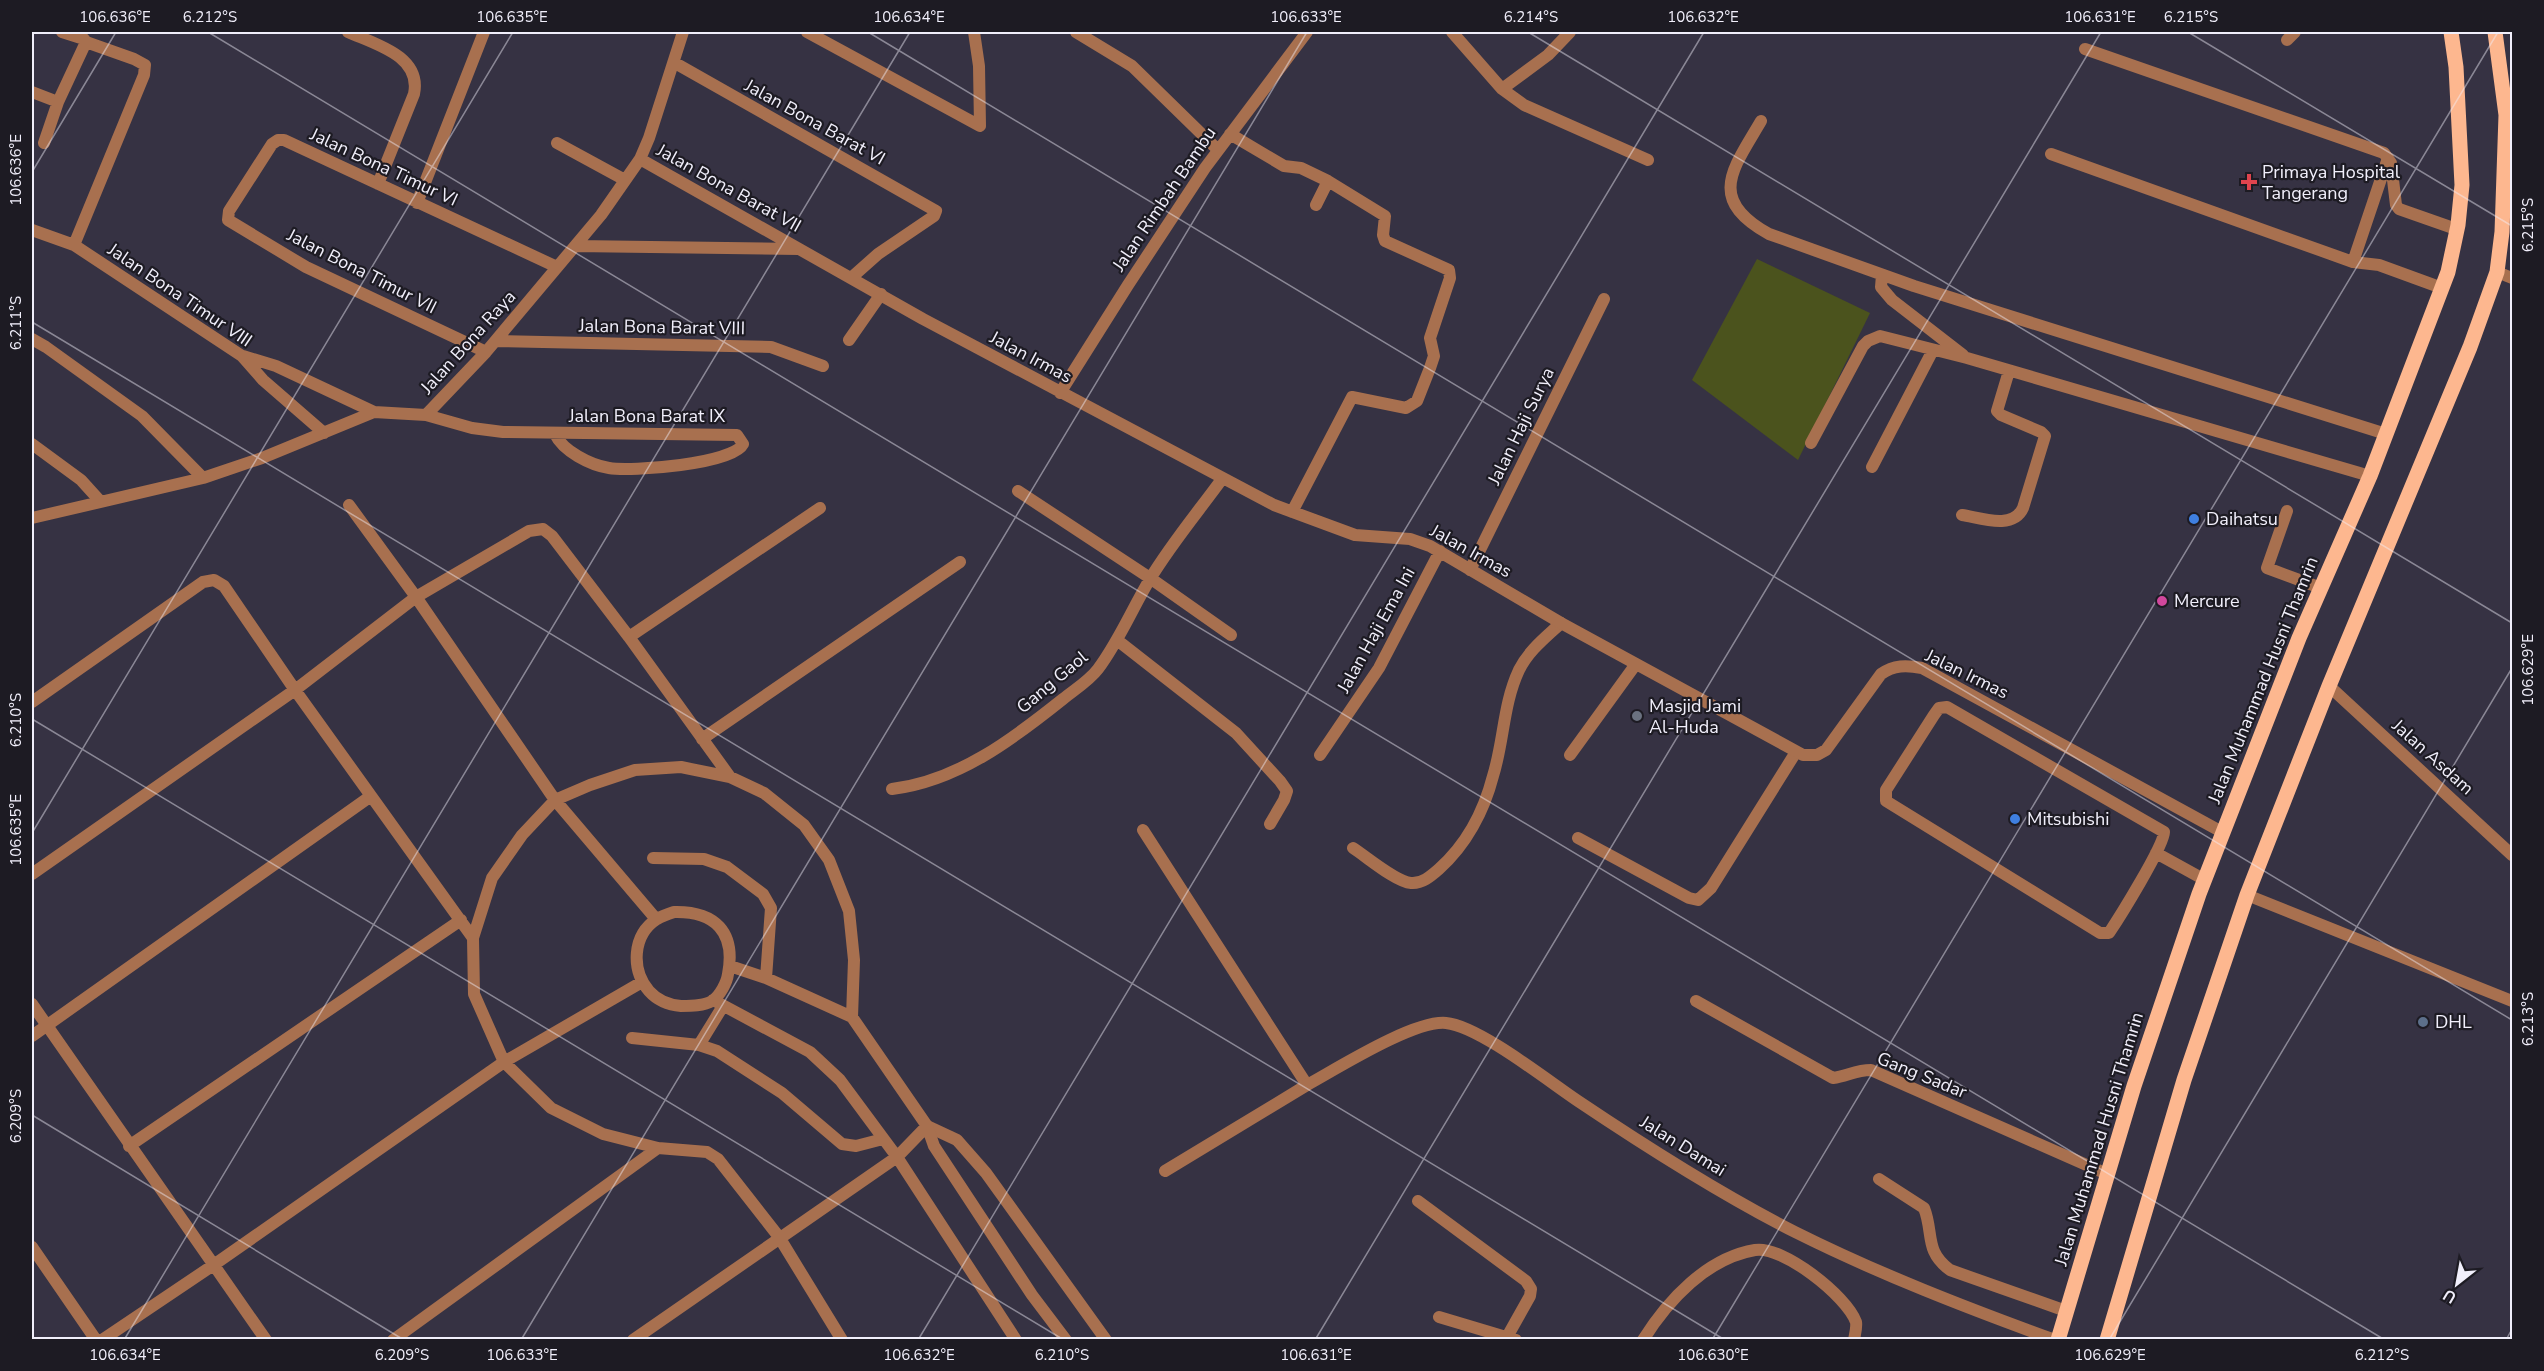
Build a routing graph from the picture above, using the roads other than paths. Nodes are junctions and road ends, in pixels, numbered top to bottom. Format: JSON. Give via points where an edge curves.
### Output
{"nodes":[{"id":1,"x":62,"y":32,"type":"edge"},
{"id":2,"x":348,"y":32,"type":"edge"},
{"id":3,"x":484,"y":32,"type":"edge"},
{"id":4,"x":683,"y":32,"type":"edge"},
{"id":5,"x":807,"y":32,"type":"edge"},
{"id":6,"x":974,"y":32,"type":"edge"},
{"id":7,"x":1076,"y":32,"type":"edge"},
{"id":8,"x":1307,"y":32,"type":"edge"},
{"id":9,"x":1452,"y":32,"type":"edge"},
{"id":10,"x":1570,"y":32,"type":"edge"},
{"id":11,"x":2451,"y":32,"type":"edge"},
{"id":12,"x":2495,"y":32,"type":"edge"},
{"id":13,"x":86,"y":42,"type":"junction"},
{"id":14,"x":2085,"y":49,"type":"dead end"},
{"id":15,"x":675,"y":63,"type":"junction"},
{"id":16,"x":1502,"y":89,"type":"junction"},
{"id":17,"x":32,"y":92,"type":"edge"},
{"id":18,"x":58,"y":102,"type":"junction"},
{"id":19,"x":1761,"y":121,"type":"dead end"},
{"id":20,"x":1230,"y":134,"type":"junction"},
{"id":21,"x":44,"y":143,"type":"dead end"},
{"id":22,"x":557,"y":143,"type":"dead end"},
{"id":23,"x":1218,"y":150,"type":"junction"},
{"id":24,"x":2051,"y":154,"type":"dead end"},
{"id":25,"x":2388,"y":157,"type":"junction"},
{"id":26,"x":640,"y":159,"type":"junction"},
{"id":27,"x":1648,"y":160,"type":"dead end"},
{"id":28,"x":625,"y":180,"type":"junction"},
{"id":29,"x":1328,"y":181,"type":"junction"},
{"id":30,"x":378,"y":184,"type":"junction"},
{"id":31,"x":2508,"y":194,"type":"edge"},
{"id":32,"x":417,"y":203,"type":"junction"},
{"id":33,"x":1316,"y":205,"type":"dead end"},
{"id":34,"x":228,"y":216,"type":"joint"},
{"id":35,"x":2456,"y":229,"type":"junction"},
{"id":36,"x":32,"y":230,"type":"edge"},
{"id":37,"x":74,"y":245,"type":"junction"},
{"id":38,"x":575,"y":246,"type":"junction"},
{"id":39,"x":800,"y":249,"type":"junction"},
{"id":40,"x":2353,"y":262,"type":"junction"},
{"id":41,"x":557,"y":267,"type":"junction"},
{"id":42,"x":2497,"y":272,"type":"junction"},
{"id":43,"x":1882,"y":275,"type":"junction"},
{"id":44,"x":851,"y":278,"type":"junction"},
{"id":45,"x":2512,"y":278,"type":"edge"},
{"id":46,"x":2442,"y":288,"type":"junction"},
{"id":47,"x":881,"y":294,"type":"junction"},
{"id":48,"x":1604,"y":298,"type":"dead end"},
{"id":49,"x":32,"y":339,"type":"edge"},
{"id":50,"x":849,"y":340,"type":"dead end"},
{"id":51,"x":496,"y":341,"type":"junction"},
{"id":52,"x":1933,"y":350,"type":"junction"},
{"id":53,"x":486,"y":352,"type":"junction"},
{"id":54,"x":242,"y":356,"type":"junction"},
{"id":55,"x":1967,"y":357,"type":"junction"},
{"id":56,"x":823,"y":366,"type":"dead end"},
{"id":57,"x":2009,"y":371,"type":"junction"},
{"id":58,"x":1060,"y":393,"type":"junction"},
{"id":59,"x":374,"y":412,"type":"junction"},
{"id":60,"x":426,"y":415,"type":"junction"},
{"id":61,"x":324,"y":433,"type":"junction"},
{"id":62,"x":555,"y":434,"type":"junction"},
{"id":63,"x":2386,"y":434,"type":"junction"},
{"id":64,"x":1811,"y":443,"type":"dead end"},
{"id":65,"x":32,"y":444,"type":"edge"},
{"id":66,"x":1872,"y":467,"type":"dead end"},
{"id":67,"x":2370,"y":477,"type":"junction"},
{"id":68,"x":203,"y":478,"type":"junction"},
{"id":69,"x":1222,"y":479,"type":"junction"},
{"id":70,"x":1018,"y":491,"type":"dead end"},
{"id":71,"x":100,"y":501,"type":"junction"},
{"id":72,"x":349,"y":505,"type":"dead end"},
{"id":73,"x":820,"y":508,"type":"dead end"},
{"id":74,"x":2287,"y":511,"type":"dead end"},
{"id":75,"x":1293,"y":512,"type":"junction"},
{"id":76,"x":1962,"y":515,"type":"dead end"},
{"id":77,"x":32,"y":518,"type":"edge"},
{"id":78,"x":1440,"y":551,"type":"junction"},
{"id":79,"x":960,"y":562,"type":"dead end"},
{"id":80,"x":1470,"y":570,"type":"junction"},
{"id":81,"x":1150,"y":578,"type":"junction"},
{"id":82,"x":2321,"y":588,"type":"junction"},
{"id":83,"x":416,"y":597,"type":"junction"},
{"id":84,"x":1561,"y":623,"type":"junction"},
{"id":85,"x":1231,"y":635,"type":"dead end"},
{"id":86,"x":629,"y":637,"type":"junction"},
{"id":87,"x":1117,"y":640,"type":"junction"},
{"id":88,"x":1636,"y":664,"type":"junction"},
{"id":89,"x":2329,"y":686,"type":"junction"},
{"id":90,"x":295,"y":690,"type":"junction"},
{"id":91,"x":32,"y":702,"type":"edge"},
{"id":92,"x":702,"y":739,"type":"junction"},
{"id":93,"x":1796,"y":752,"type":"junction"},
{"id":94,"x":1320,"y":755,"type":"dead end"},
{"id":95,"x":1570,"y":755,"type":"dead end"},
{"id":96,"x":730,"y":777,"type":"junction"},
{"id":97,"x":892,"y":789,"type":"dead end"},
{"id":98,"x":371,"y":796,"type":"junction"},
{"id":99,"x":555,"y":800,"type":"junction"},
{"id":100,"x":1270,"y":824,"type":"dead end"},
{"id":101,"x":1143,"y":830,"type":"dead end"},
{"id":102,"x":2222,"y":832,"type":"junction"},
{"id":103,"x":1578,"y":838,"type":"dead end"},
{"id":104,"x":1353,"y":848,"type":"dead end"},
{"id":105,"x":2156,"y":853,"type":"junction"},
{"id":106,"x":2512,"y":855,"type":"edge"},
{"id":107,"x":653,"y":858,"type":"dead end"},
{"id":108,"x":32,"y":874,"type":"edge"},
{"id":109,"x":2205,"y":880,"type":"junction"},
{"id":110,"x":2247,"y":895,"type":"junction"},
{"id":111,"x":656,"y":919,"type":"junction"},
{"id":112,"x":461,"y":920,"type":"junction"},
{"id":113,"x":473,"y":938,"type":"junction"},
{"id":114,"x":730,"y":966,"type":"junction"},
{"id":115,"x":766,"y":978,"type":"junction"},
{"id":116,"x":642,"y":982,"type":"junction"},
{"id":117,"x":1696,"y":1001,"type":"dead end"},
{"id":118,"x":2512,"y":1001,"type":"edge"},
{"id":119,"x":718,"y":1003,"type":"junction"},
{"id":120,"x":32,"y":1004,"type":"edge"},
{"id":121,"x":852,"y":1017,"type":"junction"},
{"id":122,"x":46,"y":1025,"type":"junction"},
{"id":123,"x":32,"y":1036,"type":"edge"},
{"id":124,"x":632,"y":1038,"type":"dead end"},
{"id":125,"x":699,"y":1045,"type":"junction"},
{"id":126,"x":504,"y":1062,"type":"junction"},
{"id":127,"x":1306,"y":1085,"type":"junction"},
{"id":128,"x":927,"y":1126,"type":"junction"},
{"id":129,"x":883,"y":1138,"type":"junction"},
{"id":130,"x":129,"y":1146,"type":"junction"},
{"id":131,"x":658,"y":1148,"type":"junction"},
{"id":132,"x":897,"y":1156,"type":"junction"},
{"id":133,"x":1165,"y":1171,"type":"dead end"},
{"id":134,"x":2107,"y":1174,"type":"junction"},
{"id":135,"x":1879,"y":1179,"type":"dead end"},
{"id":136,"x":1418,"y":1201,"type":"dead end"},
{"id":137,"x":779,"y":1237,"type":"junction"},
{"id":138,"x":32,"y":1247,"type":"edge"},
{"id":139,"x":215,"y":1264,"type":"junction"},
{"id":140,"x":2066,"y":1311,"type":"junction"},
{"id":141,"x":1439,"y":1317,"type":"dead end"},
{"id":142,"x":1486,"y":1335,"type":"edge"},
{"id":143,"x":1511,"y":1338,"type":"edge"},
{"id":144,"x":96,"y":1340,"type":"edge"},
{"id":145,"x":102,"y":1340,"type":"edge"},
{"id":146,"x":266,"y":1340,"type":"edge"},
{"id":147,"x":393,"y":1340,"type":"edge"},
{"id":148,"x":633,"y":1340,"type":"edge"},
{"id":149,"x":842,"y":1340,"type":"edge"},
{"id":150,"x":1016,"y":1340,"type":"edge"},
{"id":151,"x":1066,"y":1340,"type":"edge"},
{"id":152,"x":1106,"y":1340,"type":"edge"},
{"id":153,"x":1643,"y":1340,"type":"edge"},
{"id":154,"x":1854,"y":1340,"type":"edge"},
{"id":155,"x":2056,"y":1340,"type":"edge"},
{"id":156,"x":2107,"y":1340,"type":"edge"}],
"edges":[{"from":1,"to":13,"type":"street"},
{"from":2,"to":30,"type":"street","via":[[399,55],[414,74],[416,84]]},
{"from":3,"to":32,"type":"street"},
{"from":4,"to":15,"type":"street","name":"Jalan Bona Raya"},
{"from":5,"to":6,"type":"street","via":[[980,126]]},
{"from":7,"to":23,"type":"street","via":[[1132,66]]},
{"from":8,"to":20,"type":"street","name":"Jalan Rimbah Bambu"},
{"from":9,"to":16,"type":"street"},
{"from":10,"to":16,"type":"street","via":[[1548,55]]},
{"from":11,"to":35,"type":"main road","name":"Jalan Muhammad Husni Thamrin","via":[[2462,173]]},
{"from":12,"to":31,"type":"main road","via":[[2506,115]]},
{"from":13,"to":18,"type":"street"},
{"from":13,"to":37,"type":"street","via":[[145,65]]},
{"from":14,"to":25,"type":"street"},
{"from":15,"to":26,"type":"street","name":"Jalan Bona Raya"},
{"from":15,"to":44,"type":"street","name":"Jalan Bona Barat VI","via":[[934,210],[936,213]]},
{"from":16,"to":27,"type":"street","via":[[1524,105]]},
{"from":17,"to":18,"type":"street"},
{"from":18,"to":21,"type":"street"},
{"from":19,"to":43,"type":"street","via":[[1732,171],[1729,190],[1740,210],[1769,234]]},
{"from":20,"to":23,"type":"street","name":"Jalan Rimbah Bambu"},
{"from":20,"to":29,"type":"street","via":[[1284,166],[1301,168]]},
{"from":22,"to":28,"type":"street"},
{"from":23,"to":58,"type":"street","name":"Jalan Rimbah Bambu"},
{"from":24,"to":40,"type":"street"},
{"from":25,"to":35,"type":"street","via":[[2399,209]]},
{"from":25,"to":40,"type":"street"},
{"from":26,"to":28,"type":"street","name":"Jalan Bona Raya"},
{"from":26,"to":39,"type":"street","name":"Jalan Bona Barat VII"},
{"from":28,"to":38,"type":"street","name":"Jalan Bona Raya"},
{"from":29,"to":33,"type":"street"},
{"from":29,"to":75,"type":"street","via":[[1385,216],[1385,241],[1449,270],[1450,278],[1430,338],[1434,356],[1417,401],[1406,408],[1352,397]]},
{"from":30,"to":32,"type":"street","name":"Jalan Bona Timur VI"},
{"from":30,"to":34,"type":"street","name":"Jalan Bona Timur VI","via":[[278,140]]},
{"from":31,"to":42,"type":"main road"},
{"from":32,"to":41,"type":"street","name":"Jalan Bona Timur VI"},
{"from":34,"to":53,"type":"street","name":"Jalan Bona Timur VII","via":[[228,220],[306,267]]},
{"from":35,"to":46,"type":"main road","name":"Jalan Muhammad Husni Thamrin"},
{"from":36,"to":37,"type":"street","name":"Jalan Bona Timur VIII"},
{"from":37,"to":54,"type":"street","name":"Jalan Bona Timur VIII"},
{"from":38,"to":39,"type":"street","name":"Jalan Irmas"},
{"from":38,"to":41,"type":"street","name":"Jalan Bona Raya"},
{"from":39,"to":44,"type":"street","name":"Jalan Irmas"},
{"from":40,"to":46,"type":"street","via":[[2379,266]]},
{"from":41,"to":51,"type":"street","name":"Jalan Bona Raya"},
{"from":42,"to":45,"type":"street"},
{"from":42,"to":89,"type":"main road","via":[[2461,369]]},
{"from":43,"to":55,"type":"street","via":[[1881,287],[1892,300]]},
{"from":43,"to":63,"type":"street"},
{"from":44,"to":47,"type":"street","name":"Jalan Irmas"},
{"from":46,"to":63,"type":"main road","name":"Jalan Muhammad Husni Thamrin"},
{"from":47,"to":50,"type":"street"},
{"from":47,"to":58,"type":"street","name":"Jalan Irmas"},
{"from":48,"to":80,"type":"street","name":"Jalan Haji Surya"},
{"from":49,"to":68,"type":"street","via":[[141,416]]},
{"from":51,"to":53,"type":"street","name":"Jalan Bona Raya"},
{"from":51,"to":56,"type":"street","name":"Jalan Bona Barat VIII","via":[[771,347]]},
{"from":52,"to":55,"type":"street"},
{"from":52,"to":64,"type":"street","via":[[1880,336],[1868,341]]},
{"from":52,"to":66,"type":"street"},
{"from":53,"to":60,"type":"street","name":"Jalan Bona Raya"},
{"from":54,"to":59,"type":"street","via":[[276,366]]},
{"from":54,"to":61,"type":"street","name":"Jalan Bona Timur VIII","via":[[262,380]]},
{"from":55,"to":57,"type":"street"},
{"from":57,"to":67,"type":"street"},
{"from":57,"to":76,"type":"street","via":[[1997,411],[2045,436],[2023,508],[2008,521]]},
{"from":58,"to":69,"type":"street","name":"Jalan Irmas"},
{"from":59,"to":60,"type":"street","name":"Jalan Bona Raya"},
{"from":59,"to":61,"type":"street","name":"Jalan Bona Raya"},
{"from":60,"to":62,"type":"street","name":"Jalan Bona Barat IX","via":[[472,428]]},
{"from":61,"to":68,"type":"street","name":"Jalan Bona Raya"},
{"from":62,"to":62,"type":"street","name":"Jalan Bona Barat IX","via":[[738,435],[743,444],[735,452],[718,458],[629,470],[607,468],[585,459]]},
{"from":63,"to":67,"type":"main road","name":"Jalan Muhammad Husni Thamrin"},
{"from":65,"to":71,"type":"street","via":[[81,480]]},
{"from":67,"to":82,"type":"main road","name":"Jalan Muhammad Husni Thamrin"},
{"from":68,"to":71,"type":"street","name":"Jalan Bona Raya"},
{"from":69,"to":75,"type":"street","name":"Jalan Irmas"},
{"from":69,"to":81,"type":"street","name":"Gang Gaol"},
{"from":70,"to":81,"type":"street"},
{"from":71,"to":77,"type":"street","name":"Jalan Bona Raya"},
{"from":72,"to":83,"type":"street"},
{"from":73,"to":86,"type":"street"},
{"from":74,"to":82,"type":"street","via":[[2267,568]]},
{"from":75,"to":78,"type":"street","name":"Jalan Irmas","via":[[1355,535],[1410,539]]},
{"from":78,"to":80,"type":"street","name":"Jalan Irmas"},
{"from":78,"to":94,"type":"street","name":"Jalan Haji Ema Ini","via":[[1379,668]]},
{"from":79,"to":92,"type":"street"},
{"from":80,"to":84,"type":"street","name":"Jalan Irmas"},
{"from":81,"to":85,"type":"street"},
{"from":81,"to":87,"type":"street","name":"Gang Gaol"},
{"from":82,"to":102,"type":"main road","name":"Jalan Muhammad Husni Thamrin"},
{"from":83,"to":86,"type":"street","via":[[529,531],[543,529]]},
{"from":83,"to":90,"type":"street"},
{"from":83,"to":99,"type":"street"},
{"from":84,"to":88,"type":"street","name":"Jalan Irmas"},
{"from":84,"to":104,"type":"street","via":[[1529,653],[1520,670],[1509,695],[1494,775],[1473,826],[1451,858],[1430,877],[1411,883]]},
{"from":86,"to":92,"type":"street"},
{"from":87,"to":97,"type":"street","name":"Gang Gaol","via":[[1096,672],[987,755],[940,779]]},
{"from":87,"to":100,"type":"street","via":[[1236,733],[1280,781],[1287,792]]},
{"from":88,"to":93,"type":"street","name":"Jalan Irmas"},
{"from":88,"to":95,"type":"street"},
{"from":89,"to":106,"type":"street","name":"Jalan Asdam"},
{"from":89,"to":110,"type":"main road"},
{"from":90,"to":91,"type":"street","via":[[224,586],[213,580],[203,582]]},
{"from":90,"to":98,"type":"street"},
{"from":90,"to":108,"type":"street"},
{"from":92,"to":96,"type":"street"},
{"from":93,"to":102,"type":"street","name":"Jalan Irmas","via":[[1810,756],[1826,750],[1881,674],[1899,666],[1922,668]]},
{"from":93,"to":103,"type":"street","via":[[1711,888],[1698,900]]},
{"from":96,"to":99,"type":"street","via":[[681,767],[635,770]]},
{"from":96,"to":121,"type":"street","via":[[764,794],[804,825],[829,860],[849,911],[854,960]]},
{"from":98,"to":112,"type":"street"},
{"from":98,"to":122,"type":"street"},
{"from":99,"to":111,"type":"street"},
{"from":99,"to":113,"type":"street","via":[[522,835],[492,878]]},
{"from":101,"to":127,"type":"street"},
{"from":102,"to":109,"type":"main road","name":"Jalan Muhammad Husni Thamrin"},
{"from":105,"to":105,"type":"street","via":[[2165,835],[2161,829],[1947,706],[1936,711],[1884,794],[1892,807],[2104,934],[2110,932]]},
{"from":105,"to":109,"type":"street"},
{"from":107,"to":115,"type":"street","via":[[704,859],[727,867],[763,894],[771,908]]},
{"from":109,"to":134,"type":"main road","name":"Jalan Muhammad Husni Thamrin"},
{"from":110,"to":118,"type":"street"},
{"from":110,"to":156,"type":"main road","via":[[2184,1080]]},
{"from":111,"to":114,"type":"street","via":[[674,912],[693,912],[710,919],[728,941]]},
{"from":111,"to":116,"type":"street","via":[[637,948],[636,966]]},
{"from":112,"to":113,"type":"street"},
{"from":112,"to":130,"type":"street"},
{"from":113,"to":126,"type":"street","via":[[474,994]]},
{"from":114,"to":115,"type":"street"},
{"from":114,"to":119,"type":"street"},
{"from":115,"to":121,"type":"street"},
{"from":116,"to":119,"type":"street","via":[[655,997],[672,1006]]},
{"from":116,"to":126,"type":"street"},
{"from":117,"to":134,"type":"street","name":"Gang Sadar","via":[[1833,1078],[1856,1070],[1871,1070]]},
{"from":119,"to":125,"type":"street"},
{"from":119,"to":129,"type":"street","via":[[810,1052],[840,1080]]},
{"from":120,"to":122,"type":"street"},
{"from":121,"to":128,"type":"street"},
{"from":122,"to":123,"type":"street"},
{"from":122,"to":130,"type":"street"},
{"from":124,"to":125,"type":"street"},
{"from":125,"to":129,"type":"street","via":[[717,1051],[782,1093],[842,1144],[856,1146]]},
{"from":126,"to":131,"type":"street","via":[[551,1108],[603,1134]]},
{"from":126,"to":139,"type":"street"},
{"from":127,"to":133,"type":"street","name":"Jalan Damai"},
{"from":127,"to":155,"type":"street","name":"Jalan Damai","via":[[1418,1027],[1446,1023],[1460,1026],[1484,1037],[1718,1189],[1796,1232],[1955,1303]]},
{"from":128,"to":132,"type":"street"},
{"from":128,"to":151,"type":"street","via":[[934,1146]]},
{"from":128,"to":152,"type":"street","via":[[957,1140],[986,1173]]},
{"from":129,"to":132,"type":"street"},
{"from":130,"to":139,"type":"street"},
{"from":131,"to":137,"type":"street","via":[[695,1149],[718,1159]]},
{"from":131,"to":147,"type":"street"},
{"from":132,"to":137,"type":"street"},
{"from":132,"to":150,"type":"street"},
{"from":134,"to":140,"type":"main road","name":"Jalan Muhammad Husni Thamrin"},
{"from":135,"to":140,"type":"street","via":[[1924,1208],[1932,1250],[1950,1270]]},
{"from":136,"to":143,"type":"street","via":[[1526,1281],[1530,1296]]},
{"from":137,"to":148,"type":"street"},
{"from":137,"to":149,"type":"street"},
{"from":138,"to":144,"type":"street"},
{"from":139,"to":145,"type":"street"},
{"from":139,"to":146,"type":"street"},
{"from":140,"to":155,"type":"main road","name":"Jalan Muhammad Husni Thamrin"},
{"from":141,"to":142,"type":"street"},
{"from":142,"to":143,"type":"street"},
{"from":153,"to":154,"type":"street","via":[[1679,1292],[1736,1255],[1758,1249],[1786,1258],[1829,1286],[1849,1308],[1857,1324]]}]}
